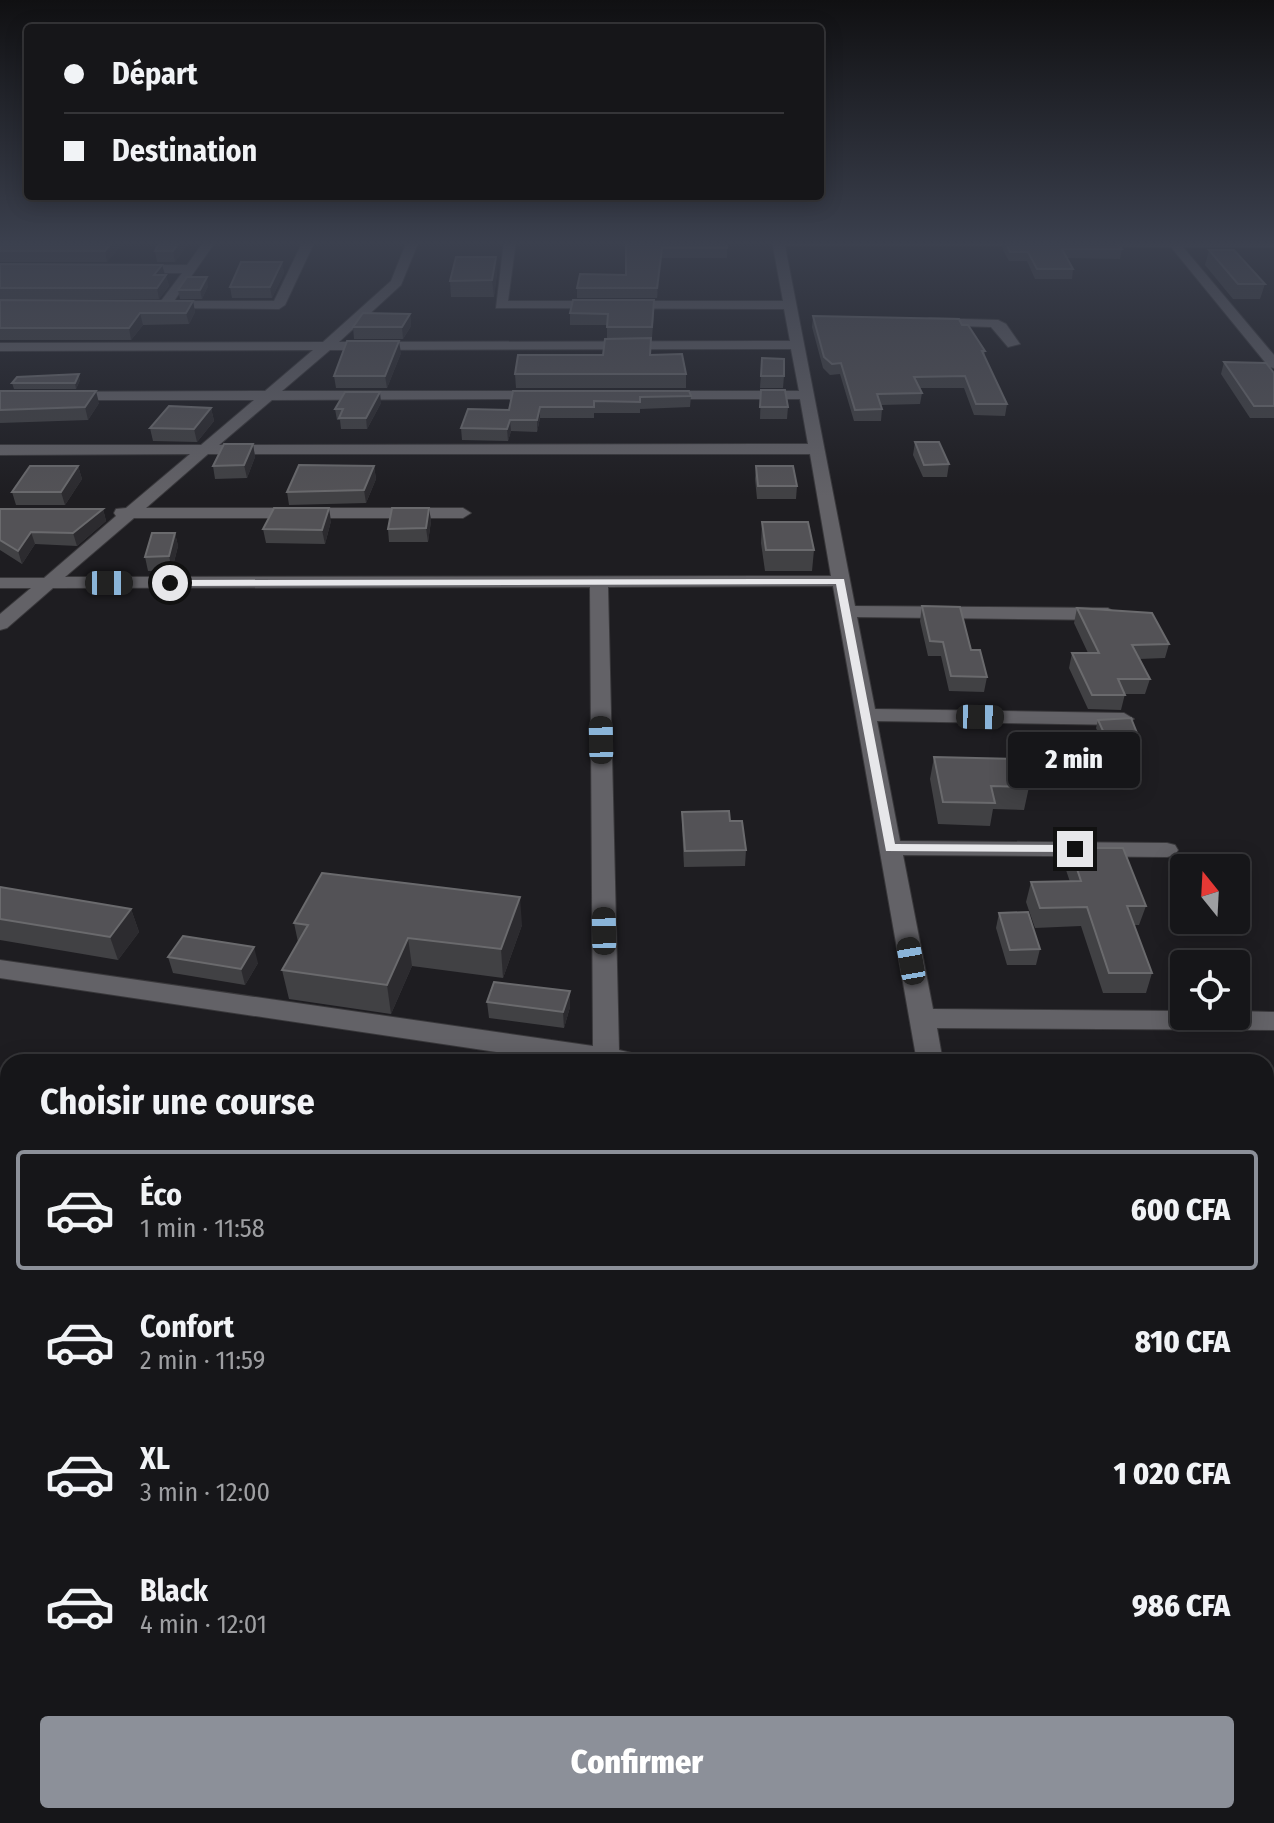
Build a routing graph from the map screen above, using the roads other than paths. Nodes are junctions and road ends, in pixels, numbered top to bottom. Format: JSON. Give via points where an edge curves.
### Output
{"nodes":[{"id":1,"x":348,"y":326,"type":"edge"},
{"id":2,"x":797,"y":326,"type":"edge"},
{"id":3,"x":999,"y":326,"type":"edge"},
{"id":4,"x":1243,"y":326,"type":"edge"},
{"id":5,"x":1013,"y":344,"type":"dead end"},
{"id":6,"x":797,"y":345,"type":"junction"},
{"id":7,"x":325,"y":346,"type":"junction"},
{"id":8,"x":0,"y":347,"type":"edge"},
{"id":9,"x":1274,"y":364,"type":"edge"},
{"id":10,"x":552,"y":395,"type":"edge"},
{"id":11,"x":648,"y":395,"type":"edge"},
{"id":12,"x":806,"y":395,"type":"junction"},
{"id":13,"x":0,"y":396,"type":"edge"},
{"id":14,"x":267,"y":396,"type":"junction"},
{"id":15,"x":816,"y":449,"type":"junction"},
{"id":16,"x":0,"y":450,"type":"edge"},
{"id":17,"x":205,"y":450,"type":"junction"},
{"id":18,"x":101,"y":513,"type":"edge"},
{"id":19,"x":129,"y":513,"type":"junction"},
{"id":20,"x":463,"y":513,"type":"dead end"},
{"id":21,"x":841,"y":581,"type":"junction"},
{"id":22,"x":599,"y":582,"type":"junction"},
{"id":23,"x":0,"y":583,"type":"edge"},
{"id":24,"x":48,"y":583,"type":"junction"},
{"id":25,"x":846,"y":611,"type":"junction"},
{"id":26,"x":1120,"y":614,"type":"edge"},
{"id":27,"x":0,"y":624,"type":"edge"},
{"id":28,"x":865,"y":715,"type":"junction"},
{"id":29,"x":1124,"y":719,"type":"edge"},
{"id":30,"x":890,"y":848,"type":"junction"},
{"id":31,"x":1167,"y":850,"type":"dead end"},
{"id":32,"x":0,"y":969,"type":"edge"},
{"id":33,"x":922,"y":1018,"type":"junction"},
{"id":34,"x":1274,"y":1021,"type":"edge"},
{"id":35,"x":577,"y":1054,"type":"edge"},
{"id":36,"x":618,"y":1054,"type":"edge"},
{"id":37,"x":929,"y":1054,"type":"edge"}],
"edges":[{"from":1,"to":7,"type":"street"},
{"from":2,"to":6,"type":"street"},
{"from":3,"to":5,"type":"street"},
{"from":4,"to":9,"type":"street"},
{"from":6,"to":7,"type":"street"},
{"from":6,"to":12,"type":"street"},
{"from":7,"to":8,"type":"street"},
{"from":7,"to":14,"type":"street"},
{"from":10,"to":14,"type":"street"},
{"from":11,"to":12,"type":"street"},
{"from":12,"to":15,"type":"street"},
{"from":13,"to":14,"type":"street"},
{"from":14,"to":17,"type":"street"},
{"from":15,"to":17,"type":"street"},
{"from":15,"to":21,"type":"street"},
{"from":16,"to":17,"type":"street"},
{"from":17,"to":19,"type":"street"},
{"from":18,"to":19,"type":"street"},
{"from":19,"to":20,"type":"street"},
{"from":19,"to":24,"type":"street"},
{"from":21,"to":22,"type":"street"},
{"from":21,"to":25,"type":"street"},
{"from":22,"to":24,"type":"street"},
{"from":22,"to":36,"type":"street"},
{"from":23,"to":24,"type":"street"},
{"from":24,"to":27,"type":"street"},
{"from":25,"to":26,"type":"street"},
{"from":25,"to":28,"type":"street"},
{"from":28,"to":29,"type":"street"},
{"from":28,"to":30,"type":"street"},
{"from":30,"to":31,"type":"street"},
{"from":30,"to":33,"type":"street"},
{"from":32,"to":35,"type":"street"},
{"from":33,"to":34,"type":"street"},
{"from":33,"to":37,"type":"street"}]}
